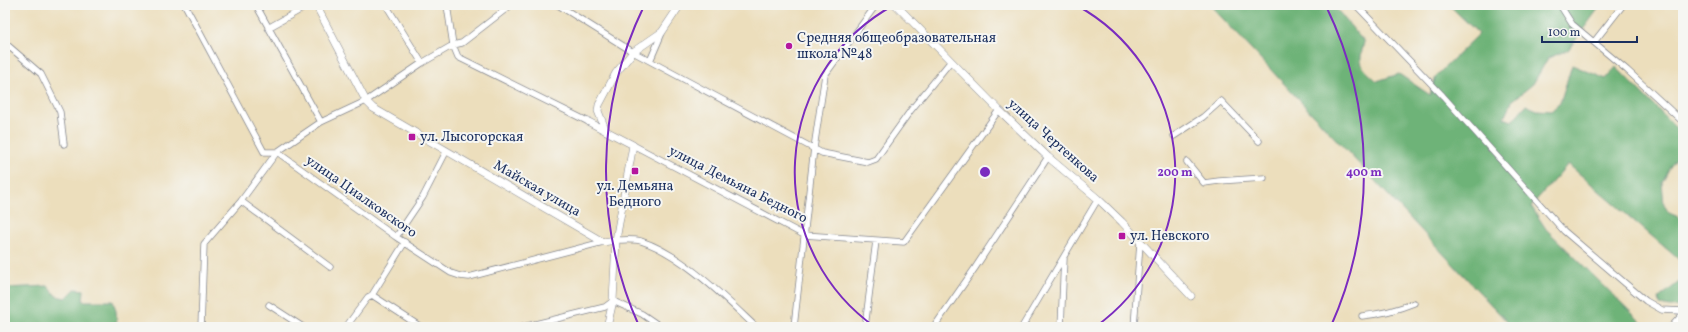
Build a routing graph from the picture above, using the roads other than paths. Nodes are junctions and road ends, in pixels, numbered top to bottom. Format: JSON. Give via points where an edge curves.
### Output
{"nodes":[{"id":1,"x":185,"y":5,"type":"edge"},
{"id":2,"x":256,"y":5,"type":"edge"},
{"id":3,"x":309,"y":5,"type":"edge"},
{"id":4,"x":316,"y":5,"type":"edge"},
{"id":5,"x":386,"y":5,"type":"edge"},
{"id":6,"x":447,"y":5,"type":"edge"},
{"id":7,"x":511,"y":5,"type":"edge"},
{"id":8,"x":558,"y":5,"type":"edge"},
{"id":9,"x":680,"y":5,"type":"edge"},
{"id":10,"x":876,"y":5,"type":"edge"},
{"id":11,"x":896,"y":5,"type":"edge"},
{"id":12,"x":1356,"y":5,"type":"edge"},
{"id":13,"x":1560,"y":5,"type":"edge"},
{"id":14,"x":1623,"y":5,"type":"edge"},
{"id":15,"x":268,"y":28,"type":"junction"},
{"id":16,"x":662,"y":32,"type":"junction"},
{"id":17,"x":5,"y":42,"type":"edge"},
{"id":18,"x":1594,"y":42,"type":"junction"},
{"id":19,"x":453,"y":45,"type":"junction"},
{"id":20,"x":632,"y":52,"type":"junction"},
{"id":21,"x":650,"y":61,"type":"junction"},
{"id":22,"x":951,"y":61,"type":"junction"},
{"id":23,"x":422,"y":63,"type":"junction"},
{"id":24,"x":366,"y":101,"type":"junction"},
{"id":25,"x":999,"y":110,"type":"junction"},
{"id":26,"x":321,"y":122,"type":"junction"},
{"id":27,"x":589,"y":122,"type":"joint"},
{"id":28,"x":1683,"y":122,"type":"edge"},
{"id":29,"x":606,"y":131,"type":"junction"},
{"id":30,"x":1174,"y":136,"type":"dead end"},
{"id":31,"x":1259,"y":141,"type":"dead end"},
{"id":32,"x":64,"y":144,"type":"dead end"},
{"id":33,"x":633,"y":145,"type":"junction"},
{"id":34,"x":814,"y":148,"type":"junction"},
{"id":35,"x":278,"y":152,"type":"junction"},
{"id":36,"x":446,"y":152,"type":"junction"},
{"id":37,"x":1048,"y":157,"type":"junction"},
{"id":38,"x":1187,"y":162,"type":"dead end"},
{"id":39,"x":1264,"y":178,"type":"dead end"},
{"id":40,"x":1098,"y":199,"type":"junction"},
{"id":41,"x":241,"y":201,"type":"junction"},
{"id":42,"x":804,"y":235,"type":"junction"},
{"id":43,"x":396,"y":237,"type":"junction"},
{"id":44,"x":616,"y":240,"type":"junction"},
{"id":45,"x":876,"y":241,"type":"junction"},
{"id":46,"x":405,"y":242,"type":"junction"},
{"id":47,"x":603,"y":242,"type":"junction"},
{"id":48,"x":1140,"y":243,"type":"junction"},
{"id":49,"x":1064,"y":258,"type":"junction"},
{"id":50,"x":330,"y":267,"type":"dead end"},
{"id":51,"x":372,"y":295,"type":"junction"},
{"id":52,"x":1191,"y":296,"type":"dead end"},
{"id":53,"x":614,"y":301,"type":"junction"},
{"id":54,"x":1414,"y":303,"type":"dead end"},
{"id":55,"x":269,"y":305,"type":"dead end"},
{"id":56,"x":1683,"y":311,"type":"edge"},
{"id":57,"x":1683,"y":314,"type":"edge"},
{"id":58,"x":1362,"y":316,"type":"dead end"},
{"id":59,"x":201,"y":327,"type":"edge"},
{"id":60,"x":303,"y":327,"type":"edge"},
{"id":61,"x":346,"y":327,"type":"edge"},
{"id":62,"x":421,"y":327,"type":"edge"},
{"id":63,"x":523,"y":327,"type":"edge"},
{"id":64,"x":607,"y":327,"type":"edge"},
{"id":65,"x":661,"y":327,"type":"edge"},
{"id":66,"x":756,"y":327,"type":"edge"},
{"id":67,"x":794,"y":327,"type":"edge"},
{"id":68,"x":865,"y":327,"type":"edge"},
{"id":69,"x":934,"y":327,"type":"edge"},
{"id":70,"x":1022,"y":327,"type":"edge"},
{"id":71,"x":1061,"y":327,"type":"edge"},
{"id":72,"x":1134,"y":327,"type":"edge"},
{"id":73,"x":1671,"y":327,"type":"edge"}],
"edges":[{"from":1,"to":35,"type":"street","name":"улица Циалковского","via":[[264,152]]},
{"from":2,"to":15,"type":"street"},
{"from":3,"to":15,"type":"street"},
{"from":4,"to":24,"type":"street"},
{"from":5,"to":23,"type":"street"},
{"from":6,"to":19,"type":"street"},
{"from":7,"to":19,"type":"street","via":[[462,43]]},
{"from":8,"to":20,"type":"street"},
{"from":9,"to":16,"type":"street"},
{"from":10,"to":34,"type":"street","via":[[825,75]]},
{"from":11,"to":22,"type":"street","name":"улица Чертенкова"},
{"from":12,"to":56,"type":"street","via":[[1443,96],[1564,231],[1646,300],[1662,310]]},
{"from":13,"to":18,"type":"street","via":[[1572,24]]},
{"from":14,"to":18,"type":"street"},
{"from":15,"to":26,"type":"street"},
{"from":16,"to":20,"type":"street"},
{"from":16,"to":21,"type":"street"},
{"from":17,"to":32,"type":"street","via":[[41,74],[60,112]]},
{"from":18,"to":28,"type":"street"},
{"from":19,"to":23,"type":"street"},
{"from":19,"to":27,"type":"street","name":"улица Демьяна Бедного","via":[[458,57]]},
{"from":20,"to":21,"type":"street"},
{"from":20,"to":29,"type":"street","via":[[616,73],[599,105],[598,110]]},
{"from":21,"to":34,"type":"street"},
{"from":22,"to":25,"type":"street","name":"улица Чертенкова"},
{"from":22,"to":34,"type":"street","via":[[876,159],[868,162],[822,153]]},
{"from":23,"to":24,"type":"street"},
{"from":24,"to":26,"type":"street"},
{"from":24,"to":36,"type":"street","name":"Майская улица","via":[[373,108]]},
{"from":25,"to":37,"type":"street","name":"улица Чертенкова"},
{"from":25,"to":45,"type":"street","name":"улица Демьяна Бедного","via":[[904,242]]},
{"from":26,"to":35,"type":"street"},
{"from":27,"to":29,"type":"street","name":"улица Демьяна Бедного"},
{"from":29,"to":33,"type":"street","name":"улица Демьяна Бедного"},
{"from":30,"to":31,"type":"street","via":[[1204,117],[1221,100]]},
{"from":33,"to":42,"type":"street","name":"улица Демьяна Бедного"},
{"from":33,"to":44,"type":"street"},
{"from":34,"to":42,"type":"street"},
{"from":35,"to":41,"type":"street"},
{"from":35,"to":43,"type":"street","name":"улица Циалковского"},
{"from":36,"to":43,"type":"street","via":[[423,197]]},
{"from":36,"to":47,"type":"street","name":"Майская улица"},
{"from":37,"to":40,"type":"street","name":"улица Чертенкова"},
{"from":37,"to":69,"type":"street"},
{"from":38,"to":39,"type":"street","via":[[1204,183]]},
{"from":40,"to":48,"type":"street","name":"улица Чертенкова"},
{"from":40,"to":49,"type":"street"},
{"from":41,"to":50,"type":"street"},
{"from":41,"to":59,"type":"street","via":[[204,244]]},
{"from":42,"to":45,"type":"street","name":"улица Демьяна Бедного"},
{"from":42,"to":67,"type":"street"},
{"from":43,"to":46,"type":"street","name":"улица Циалковского"},
{"from":44,"to":47,"type":"street"},
{"from":44,"to":53,"type":"street"},
{"from":44,"to":66,"type":"street","via":[[639,240],[657,247],[703,280]]},
{"from":45,"to":68,"type":"street"},
{"from":46,"to":47,"type":"street","name":"улица Циалковского","via":[[451,273],[469,277]]},
{"from":46,"to":51,"type":"street"},
{"from":48,"to":52,"type":"street","name":"улица Чертенкова"},
{"from":48,"to":72,"type":"street"},
{"from":49,"to":70,"type":"street"},
{"from":49,"to":71,"type":"street"},
{"from":51,"to":61,"type":"street"},
{"from":51,"to":62,"type":"street"},
{"from":53,"to":63,"type":"street","via":[[605,307]]},
{"from":53,"to":64,"type":"street"},
{"from":53,"to":65,"type":"street","via":[[642,314]]},
{"from":54,"to":58,"type":"street","via":[[1399,309]]},
{"from":55,"to":60,"type":"street"},
{"from":57,"to":73,"type":"street"}]}
